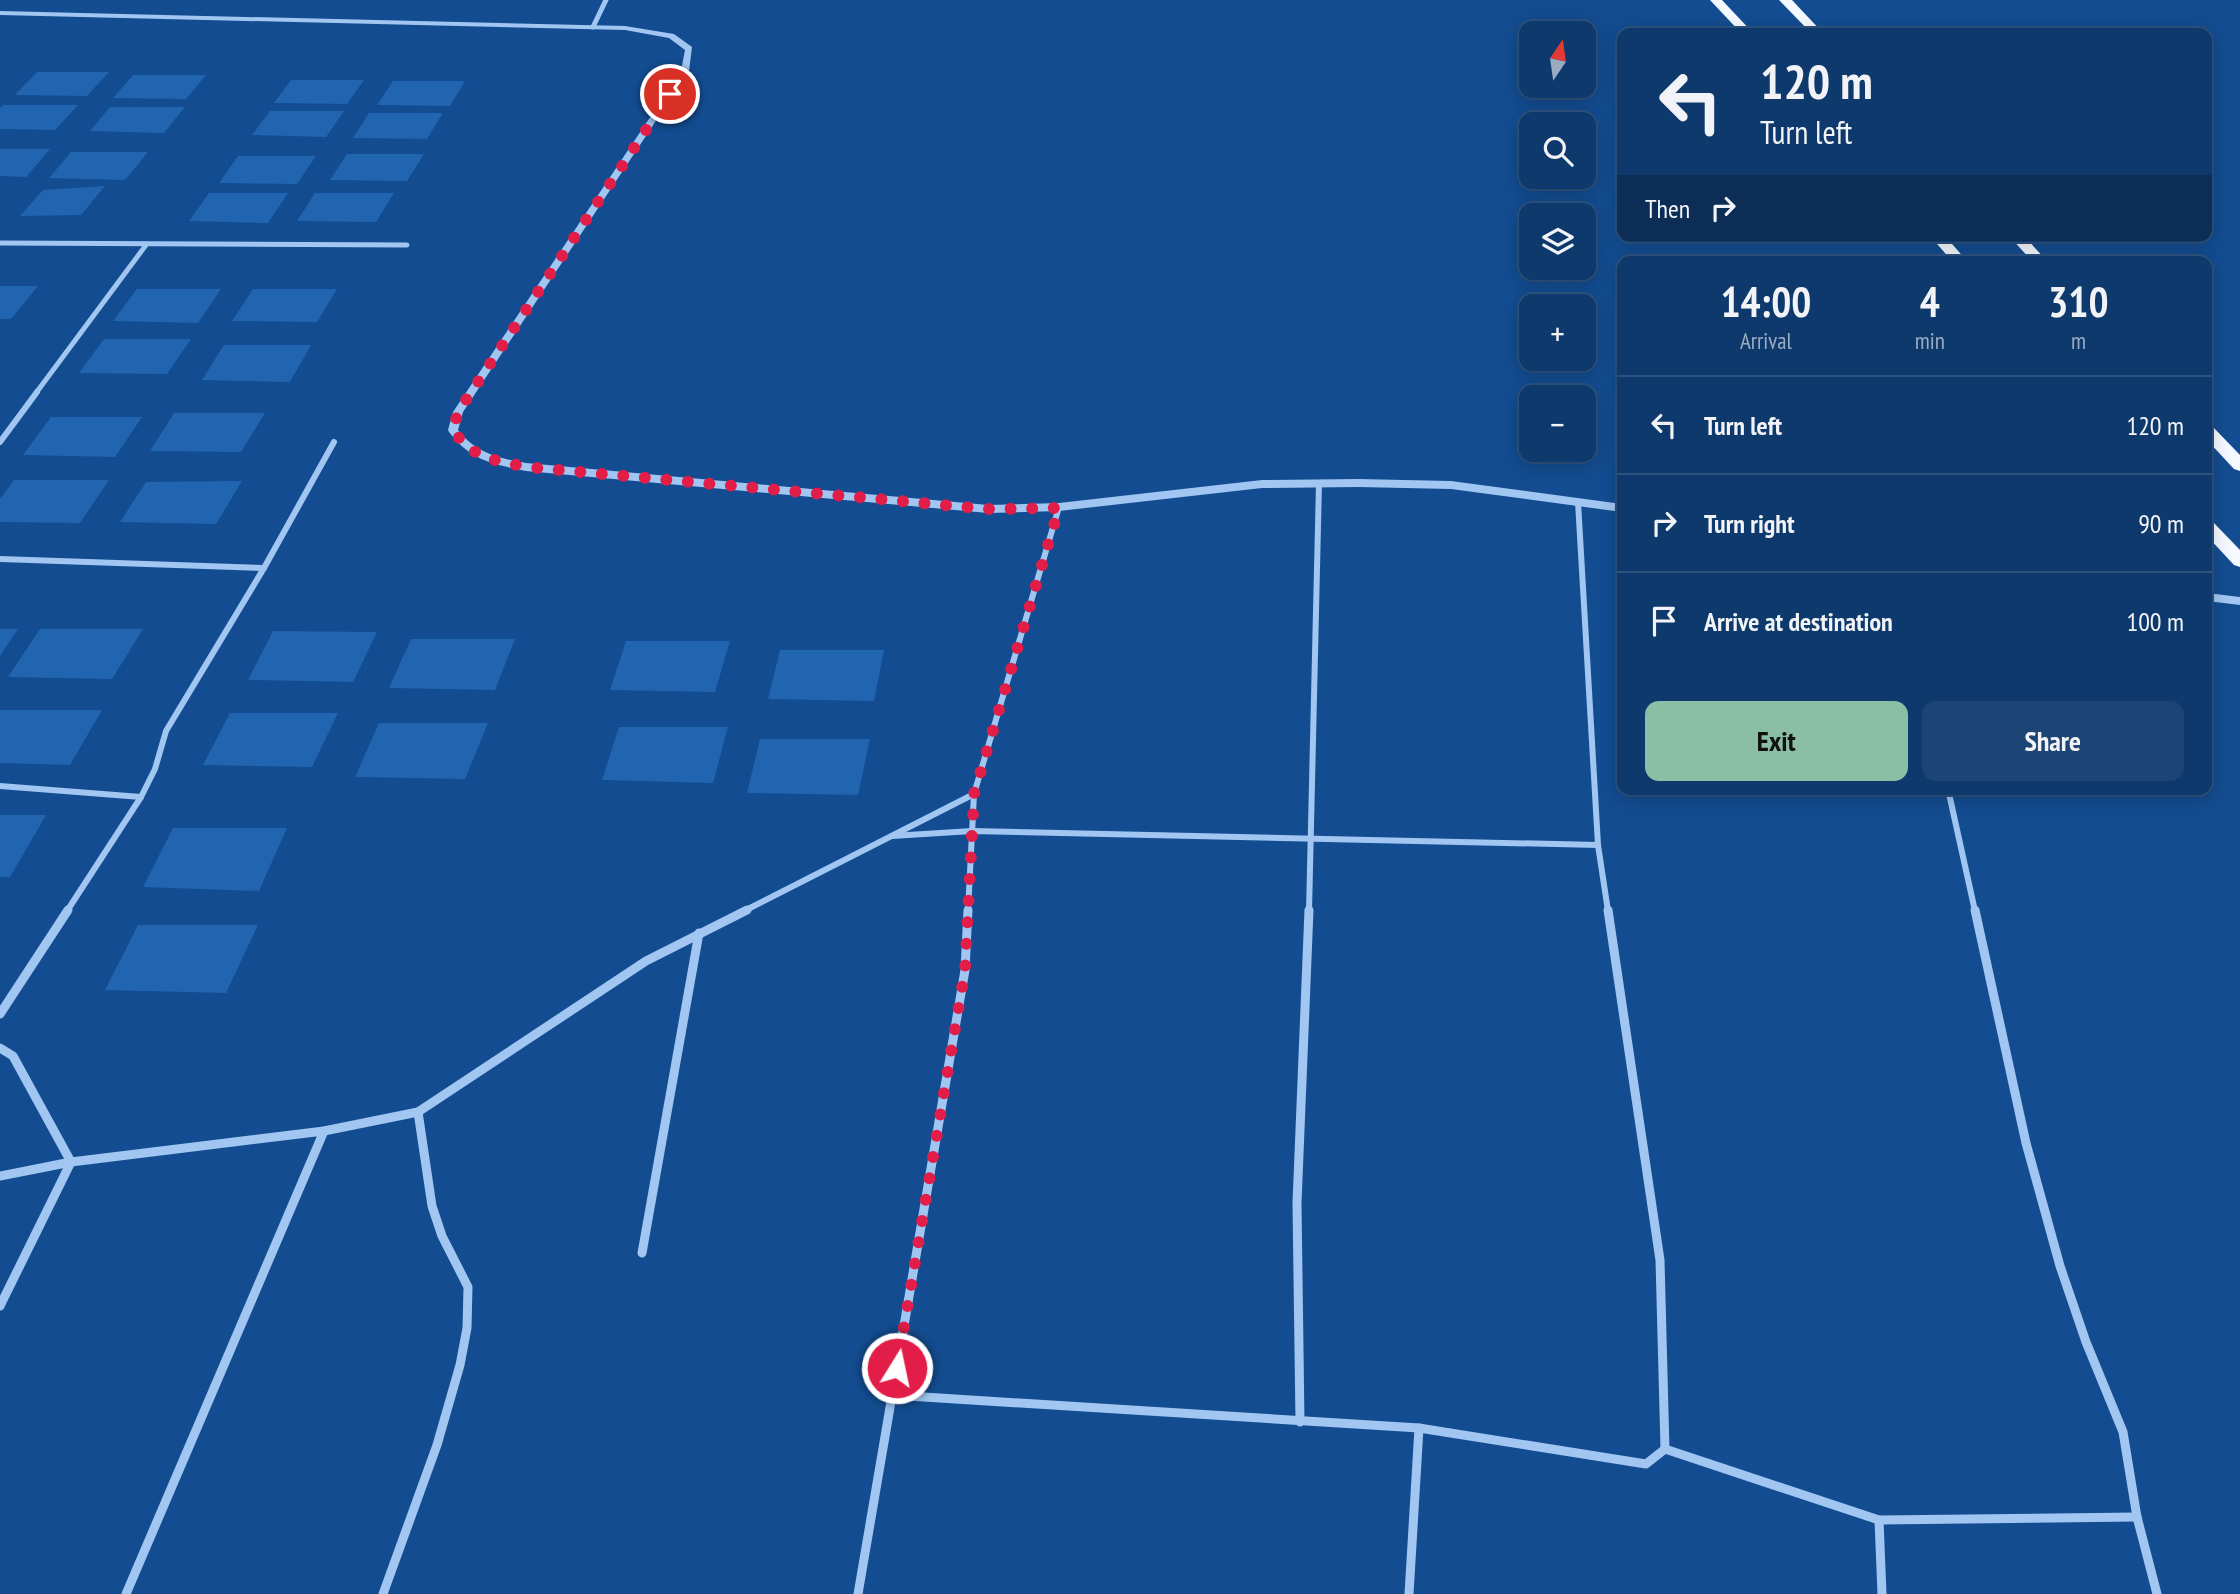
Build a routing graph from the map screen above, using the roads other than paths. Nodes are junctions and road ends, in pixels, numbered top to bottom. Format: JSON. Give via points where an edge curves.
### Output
{"nodes":[{"id":1,"x":606,"y":0,"type":"edge"},
{"id":2,"x":1716,"y":0,"type":"edge"},
{"id":3,"x":1785,"y":0,"type":"edge"},
{"id":4,"x":0,"y":13,"type":"edge"},
{"id":5,"x":593,"y":27,"type":"junction"},
{"id":6,"x":1743,"y":28,"type":"edge"},
{"id":7,"x":1812,"y":28,"type":"edge"},
{"id":8,"x":1943,"y":242,"type":"edge"},
{"id":9,"x":2022,"y":242,"type":"edge"},
{"id":10,"x":0,"y":243,"type":"edge"},
{"id":11,"x":146,"y":245,"type":"junction"},
{"id":12,"x":407,"y":245,"type":"dead end"},
{"id":13,"x":1955,"y":256,"type":"edge"},
{"id":14,"x":2035,"y":256,"type":"edge"},
{"id":15,"x":2212,"y":436,"type":"edge"},
{"id":16,"x":0,"y":442,"type":"edge"},
{"id":17,"x":334,"y":442,"type":"dead end"},
{"id":18,"x":2240,"y":464,"type":"edge"},
{"id":19,"x":1318,"y":483,"type":"junction"},
{"id":20,"x":1578,"y":502,"type":"junction"},
{"id":21,"x":1617,"y":507,"type":"edge"},
{"id":22,"x":1059,"y":508,"type":"junction"},
{"id":23,"x":2212,"y":531,"type":"edge"},
{"id":24,"x":0,"y":559,"type":"edge"},
{"id":25,"x":2240,"y":561,"type":"edge"},
{"id":26,"x":264,"y":568,"type":"junction"},
{"id":27,"x":2212,"y":598,"type":"edge"},
{"id":28,"x":2240,"y":601,"type":"edge"},
{"id":29,"x":0,"y":786,"type":"edge"},
{"id":30,"x":974,"y":794,"type":"junction"},
{"id":31,"x":1949,"y":795,"type":"edge"},
{"id":32,"x":141,"y":797,"type":"junction"},
{"id":33,"x":972,"y":831,"type":"junction"},
{"id":34,"x":889,"y":836,"type":"junction"},
{"id":35,"x":1312,"y":838,"type":"junction"},
{"id":36,"x":1598,"y":845,"type":"junction"},
{"id":37,"x":699,"y":933,"type":"junction"},
{"id":38,"x":0,"y":1014,"type":"edge"},
{"id":39,"x":0,"y":1048,"type":"edge"},
{"id":40,"x":418,"y":1112,"type":"junction"},
{"id":41,"x":324,"y":1131,"type":"junction"},
{"id":42,"x":71,"y":1162,"type":"junction"},
{"id":43,"x":0,"y":1176,"type":"edge"},
{"id":44,"x":642,"y":1253,"type":"dead end"},
{"id":45,"x":0,"y":1306,"type":"edge"},
{"id":46,"x":892,"y":1395,"type":"junction"},
{"id":47,"x":1300,"y":1422,"type":"junction"},
{"id":48,"x":1419,"y":1428,"type":"junction"},
{"id":49,"x":1665,"y":1449,"type":"junction"},
{"id":50,"x":2137,"y":1517,"type":"junction"},
{"id":51,"x":1879,"y":1520,"type":"junction"},
{"id":52,"x":126,"y":1594,"type":"edge"},
{"id":53,"x":383,"y":1594,"type":"edge"},
{"id":54,"x":858,"y":1594,"type":"edge"},
{"id":55,"x":1409,"y":1594,"type":"edge"},
{"id":56,"x":1882,"y":1594,"type":"edge"},
{"id":57,"x":2157,"y":1594,"type":"edge"}],
"edges":[{"from":1,"to":5,"type":"street"},
{"from":2,"to":6,"type":"highway"},
{"from":3,"to":7,"type":"highway"},
{"from":4,"to":5,"type":"street"},
{"from":5,"to":22,"type":"street","via":[[671,36],[689,49],[685,71],[458,412],[453,430],[465,448],[486,459],[526,467],[988,509]]},
{"from":8,"to":13,"type":"highway"},
{"from":9,"to":14,"type":"highway"},
{"from":10,"to":11,"type":"street"},
{"from":11,"to":12,"type":"street"},
{"from":11,"to":16,"type":"street"},
{"from":15,"to":18,"type":"highway"},
{"from":17,"to":26,"type":"street"},
{"from":19,"to":20,"type":"street","via":[[1451,485]]},
{"from":19,"to":22,"type":"street","via":[[1262,484]]},
{"from":19,"to":35,"type":"street"},
{"from":20,"to":21,"type":"street"},
{"from":20,"to":36,"type":"street"},
{"from":22,"to":30,"type":"street"},
{"from":23,"to":25,"type":"highway"},
{"from":24,"to":26,"type":"street"},
{"from":26,"to":32,"type":"street","via":[[166,731]]},
{"from":27,"to":28,"type":"street"},
{"from":29,"to":32,"type":"street"},
{"from":30,"to":33,"type":"street"},
{"from":30,"to":34,"type":"street"},
{"from":31,"to":50,"type":"street","via":[[2026,1143],[2060,1266],[2123,1432]]},
{"from":32,"to":38,"type":"street"},
{"from":33,"to":34,"type":"street"},
{"from":33,"to":35,"type":"street"},
{"from":33,"to":46,"type":"street","via":[[965,970]]},
{"from":34,"to":37,"type":"street"},
{"from":35,"to":36,"type":"street"},
{"from":35,"to":47,"type":"street","via":[[1297,1203]]},
{"from":36,"to":49,"type":"street","via":[[1660,1260]]},
{"from":37,"to":40,"type":"street","via":[[646,961]]},
{"from":37,"to":44,"type":"street"},
{"from":39,"to":42,"type":"street","via":[[13,1056]]},
{"from":40,"to":41,"type":"street"},
{"from":40,"to":53,"type":"street","via":[[426,1188],[442,1236],[469,1290],[465,1341],[446,1412]]},
{"from":41,"to":42,"type":"street"},
{"from":41,"to":52,"type":"street"},
{"from":42,"to":43,"type":"street"},
{"from":42,"to":45,"type":"street"},
{"from":46,"to":47,"type":"street"},
{"from":46,"to":54,"type":"street"},
{"from":47,"to":48,"type":"street"},
{"from":48,"to":49,"type":"street","via":[[1646,1464]]},
{"from":48,"to":55,"type":"street"},
{"from":49,"to":51,"type":"street"},
{"from":50,"to":51,"type":"street"},
{"from":50,"to":57,"type":"street"},
{"from":51,"to":56,"type":"street"}]}
